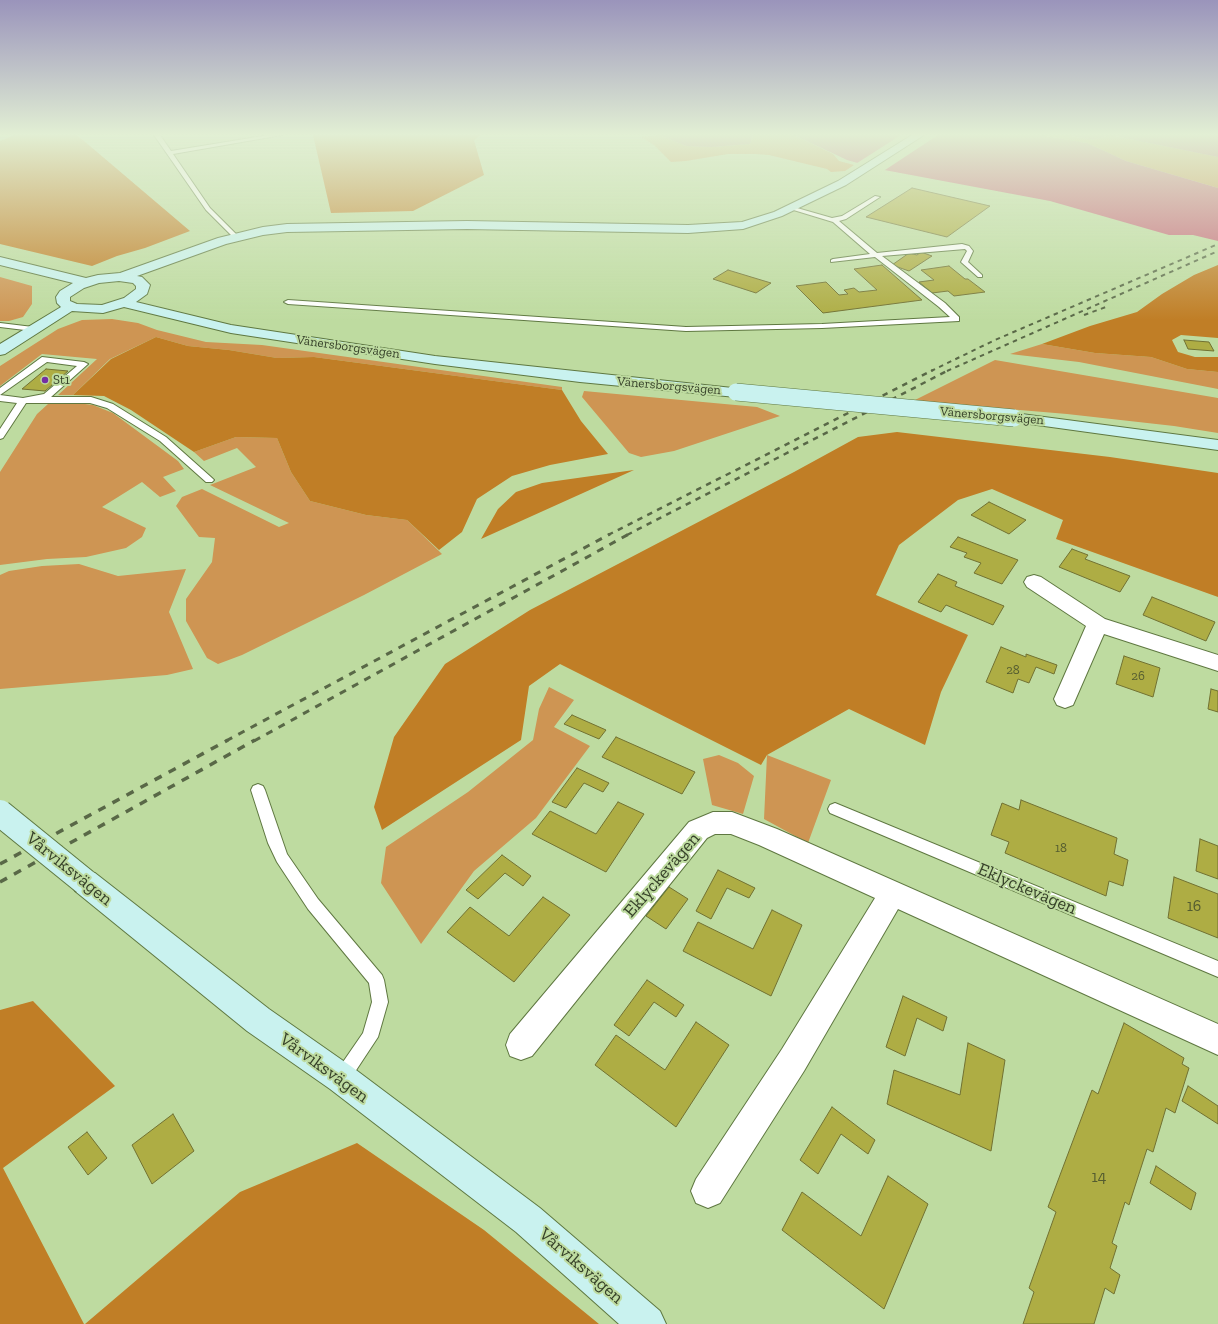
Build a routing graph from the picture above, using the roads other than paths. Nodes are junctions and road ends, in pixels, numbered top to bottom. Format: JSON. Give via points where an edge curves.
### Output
{"nodes":[{"id":1,"x":199,"y":197,"type":"edge"},
{"id":2,"x":812,"y":197,"type":"edge"},
{"id":3,"x":877,"y":197,"type":"dead end"},
{"id":4,"x":790,"y":208,"type":"junction"},
{"id":5,"x":833,"y":220,"type":"junction"},
{"id":6,"x":236,"y":238,"type":"junction"},
{"id":7,"x":876,"y":255,"type":"junction"},
{"id":8,"x":181,"y":256,"type":"junction"},
{"id":9,"x":0,"y":261,"type":"edge"},
{"id":10,"x":833,"y":261,"type":"dead end"},
{"id":11,"x":980,"y":276,"type":"dead end"},
{"id":12,"x":122,"y":277,"type":"junction"},
{"id":13,"x":85,"y":282,"type":"junction"},
{"id":14,"x":143,"y":288,"type":"junction"},
{"id":15,"x":288,"y":302,"type":"dead end"},
{"id":16,"x":124,"y":303,"type":"junction"},
{"id":17,"x":70,"y":307,"type":"junction"},
{"id":18,"x":0,"y":325,"type":"edge"},
{"id":19,"x":33,"y":329,"type":"junction"},
{"id":20,"x":0,"y":351,"type":"edge"},
{"id":21,"x":0,"y":392,"type":"edge"},
{"id":22,"x":0,"y":398,"type":"edge"},
{"id":23,"x":35,"y":400,"type":"junction"},
{"id":24,"x":23,"y":402,"type":"junction"},
{"id":25,"x":0,"y":436,"type":"edge"},
{"id":26,"x":1218,"y":446,"type":"edge"},
{"id":27,"x":209,"y":480,"type":"dead end"},
{"id":28,"x":1034,"y":582,"type":"dead end"},
{"id":29,"x":1098,"y":624,"type":"junction"},
{"id":30,"x":1218,"y":663,"type":"edge"},
{"id":31,"x":1065,"y":699,"type":"dead end"},
{"id":32,"x":258,"y":790,"type":"dead end"},
{"id":33,"x":835,"y":809,"type":"dead end"},
{"id":34,"x":0,"y":813,"type":"edge"},
{"id":35,"x":893,"y":893,"type":"junction"},
{"id":36,"x":1218,"y":969,"type":"edge"},
{"id":37,"x":1218,"y":1040,"type":"edge"},
{"id":38,"x":521,"y":1045,"type":"dead end"},
{"id":39,"x":341,"y":1078,"type":"junction"},
{"id":40,"x":708,"y":1191,"type":"dead end"},
{"id":41,"x":647,"y":1324,"type":"edge"}],
"edges":[{"from":1,"to":6,"type":"lane"},
{"from":2,"to":4,"type":"street"},
{"from":3,"to":5,"type":"lane","via":[[844,218]]},
{"from":4,"to":5,"type":"lane"},
{"from":4,"to":6,"type":"street","via":[[751,224],[704,229],[473,225],[324,227],[279,229]]},
{"from":5,"to":7,"type":"lane"},
{"from":6,"to":8,"type":"street"},
{"from":7,"to":10,"type":"lane"},
{"from":7,"to":11,"type":"lane","via":[[962,246],[970,251],[964,262]]},
{"from":7,"to":15,"type":"lane","via":[[942,305],[956,319],[822,326],[686,329],[612,326]]},
{"from":8,"to":12,"type":"street"},
{"from":8,"to":14,"type":"street"},
{"from":9,"to":13,"type":"street"},
{"from":12,"to":13,"type":"street"},
{"from":12,"to":14,"type":"street","via":[[137,280]]},
{"from":13,"to":17,"type":"street","via":[[63,297],[64,303]]},
{"from":14,"to":16,"type":"street","name":"Vänersborgsvägen","via":[[138,296]]},
{"from":16,"to":17,"type":"street","name":"Vänersborgsvägen","via":[[95,309]]},
{"from":16,"to":26,"type":"street","name":"Vänersborgsvägen","bridge":true,"via":[[231,329],[435,360],[580,377],[1014,418]]},
{"from":17,"to":19,"type":"street"},
{"from":18,"to":19,"type":"lane"},
{"from":19,"to":20,"type":"street"},
{"from":21,"to":23,"type":"lane","via":[[45,359],[84,364],[47,396]]},
{"from":22,"to":24,"type":"lane"},
{"from":23,"to":24,"type":"lane"},
{"from":23,"to":27,"type":"lane","via":[[91,400],[110,406],[163,439]]},
{"from":24,"to":25,"type":"lane"},
{"from":28,"to":29,"type":"street"},
{"from":29,"to":30,"type":"street"},
{"from":29,"to":31,"type":"street"},
{"from":32,"to":39,"type":"lane","via":[[282,858],[313,904],[376,980],[380,1002],[370,1037]]},
{"from":33,"to":36,"type":"lane","name":"Eklyckevägen"},
{"from":34,"to":39,"type":"street","name":"Vårviksvägen","bridge":true,"via":[[258,1020]]},
{"from":35,"to":37,"type":"street","name":"Eklyckevägen"},
{"from":35,"to":38,"type":"street","name":"Eklyckevägen","via":[[732,823],[712,823],[698,830]]},
{"from":35,"to":40,"type":"street","via":[[793,1060]]},
{"from":39,"to":41,"type":"street","name":"Vårviksvägen","via":[[528,1220]]}]}
